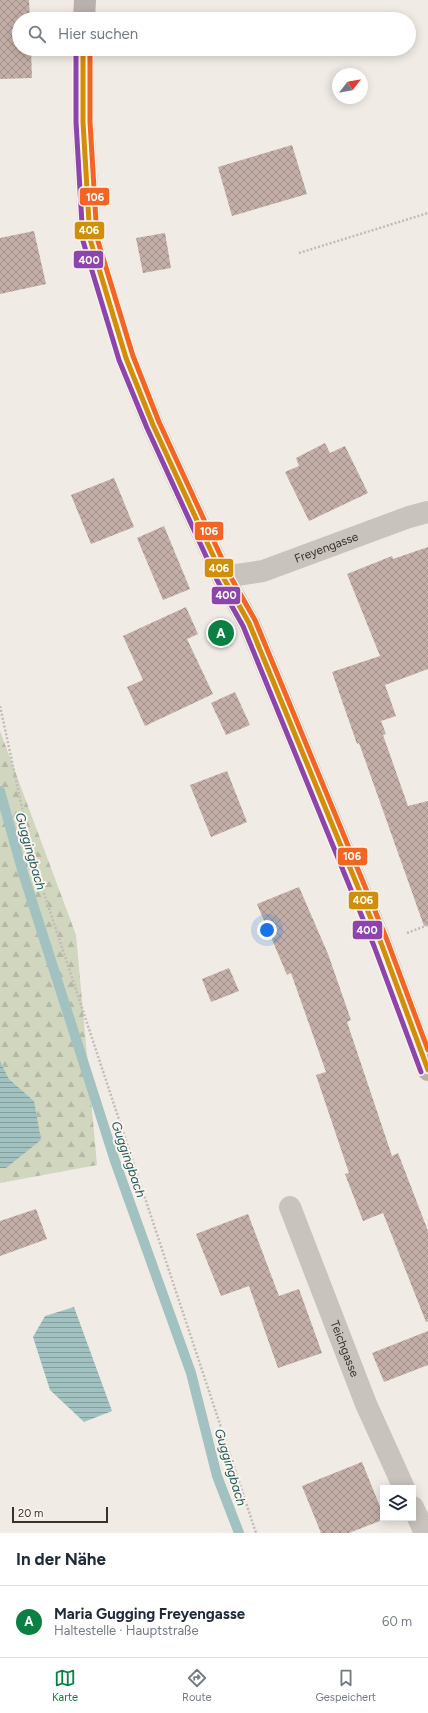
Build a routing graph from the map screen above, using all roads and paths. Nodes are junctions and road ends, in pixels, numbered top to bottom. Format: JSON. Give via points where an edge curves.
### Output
{"nodes":[{"id":1,"x":85,"y":0,"type":"edge"},
{"id":2,"x":84,"y":12,"type":"edge"},
{"id":3,"x":83,"y":56,"type":"edge"},
{"id":4,"x":428,"y":213,"type":"edge"},
{"id":5,"x":299,"y":253,"type":"dead end"},
{"id":6,"x":428,"y":512,"type":"edge"},
{"id":7,"x":223,"y":577,"type":"junction"},
{"id":8,"x":0,"y":706,"type":"edge"},
{"id":9,"x":428,"y":1070,"type":"edge"},
{"id":10,"x":290,"y":1207,"type":"dead end"},
{"id":11,"x":403,"y":1485,"type":"edge"},
{"id":12,"x":416,"y":1514,"type":"edge"},
{"id":13,"x":256,"y":1533,"type":"edge"},
{"id":14,"x":425,"y":1533,"type":"edge"}],
"edges":[{"from":1,"to":2,"type":"main road"},
{"from":3,"to":7,"type":"main road","via":[[83,122],[90,239],[126,358],[153,425]]},
{"from":4,"to":5,"type":"path"},
{"from":6,"to":7,"type":"street","name":"Freyengasse","via":[[263,571]]},
{"from":7,"to":9,"type":"main road","via":[[252,630],[381,943]]},
{"from":8,"to":13,"type":"path","via":[[34,863]]},
{"from":10,"to":11,"type":"street","name":"Teichgasse","via":[[366,1404]]},
{"from":12,"to":14,"type":"street"}]}
